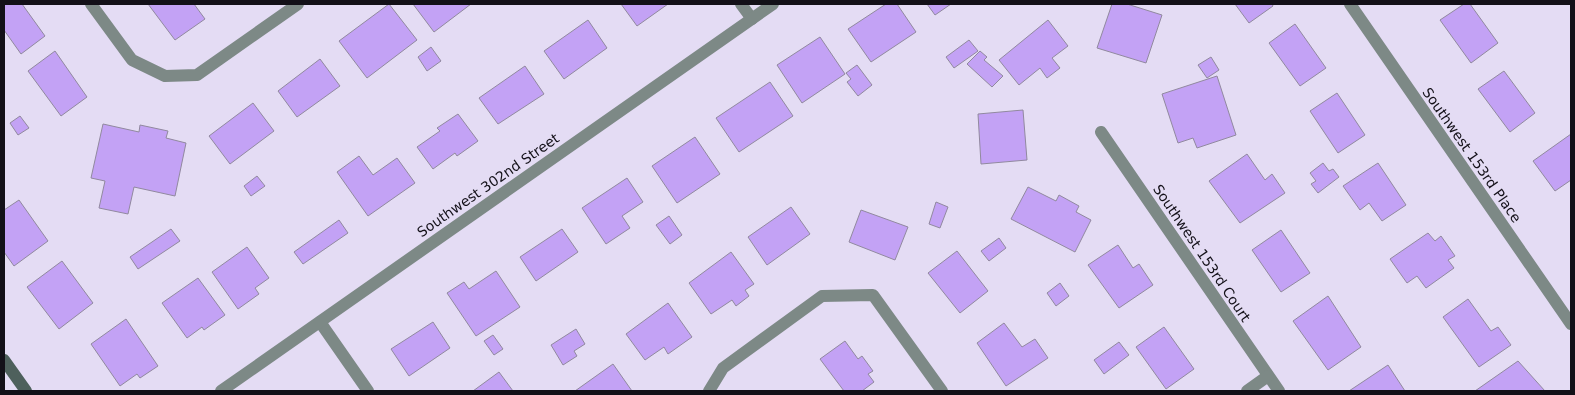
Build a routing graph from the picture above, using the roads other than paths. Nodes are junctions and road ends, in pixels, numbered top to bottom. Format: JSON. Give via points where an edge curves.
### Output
{"nodes":[{"id":1,"x":91,"y":4,"type":"edge"},
{"id":2,"x":298,"y":4,"type":"edge"},
{"id":3,"x":741,"y":4,"type":"edge"},
{"id":4,"x":773,"y":4,"type":"edge"},
{"id":5,"x":1350,"y":4,"type":"edge"},
{"id":6,"x":752,"y":19,"type":"junction"},
{"id":7,"x":1101,"y":132,"type":"dead end"},
{"id":8,"x":320,"y":322,"type":"junction"},
{"id":9,"x":1571,"y":324,"type":"edge"},
{"id":10,"x":4,"y":360,"type":"edge"},
{"id":11,"x":1268,"y":376,"type":"junction"},
{"id":12,"x":26,"y":391,"type":"edge"},
{"id":13,"x":221,"y":391,"type":"edge"},
{"id":14,"x":368,"y":391,"type":"edge"},
{"id":15,"x":709,"y":391,"type":"edge"},
{"id":16,"x":942,"y":391,"type":"edge"},
{"id":17,"x":1247,"y":391,"type":"edge"},
{"id":18,"x":1279,"y":391,"type":"edge"}],
"edges":[{"from":1,"to":2,"type":"street","via":[[132,60],[165,76],[197,75]]},
{"from":3,"to":6,"type":"street"},
{"from":4,"to":6,"type":"street","name":"Southwest 302nd Street"},
{"from":5,"to":9,"type":"street","name":"Southwest 153rd Place"},
{"from":6,"to":8,"type":"street","name":"Southwest 302nd Street"},
{"from":7,"to":11,"type":"street","name":"Southwest 153rd Court"},
{"from":8,"to":13,"type":"street","name":"Southwest 302nd Street"},
{"from":8,"to":14,"type":"street"},
{"from":10,"to":12,"type":"street"},
{"from":11,"to":17,"type":"street"},
{"from":11,"to":18,"type":"street","name":"Southwest 153rd Court"},
{"from":15,"to":16,"type":"street","via":[[723,368],[822,296],[873,295]]}]}
